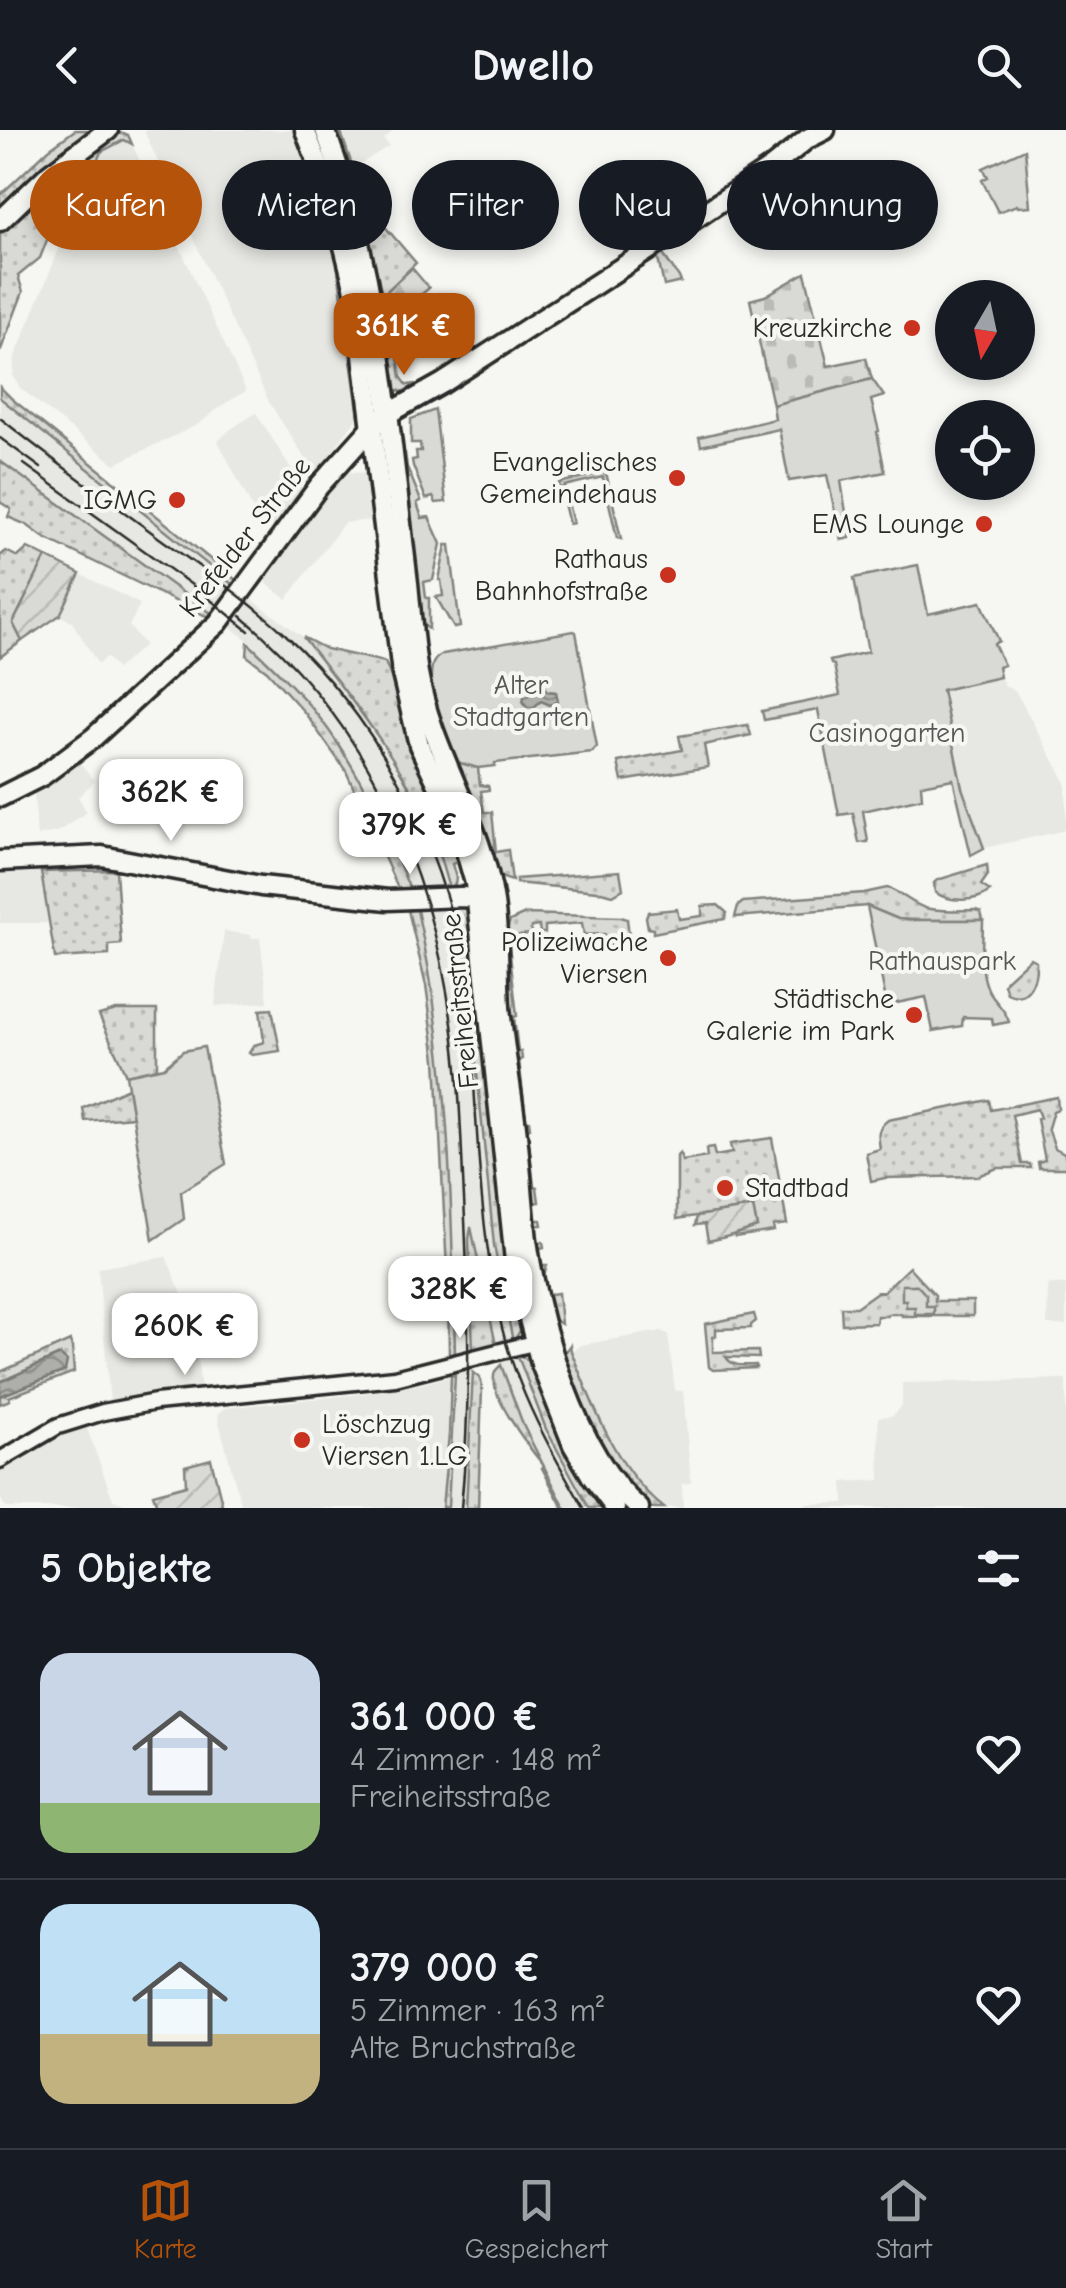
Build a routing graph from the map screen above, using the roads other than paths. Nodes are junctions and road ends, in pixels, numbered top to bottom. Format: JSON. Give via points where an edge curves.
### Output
{"nodes":[{"id":1,"x":108,"y":130,"type":"edge"},
{"id":2,"x":305,"y":130,"type":"edge"},
{"id":3,"x":325,"y":130,"type":"edge"},
{"id":4,"x":826,"y":130,"type":"edge"},
{"id":5,"x":0,"y":221,"type":"edge"},
{"id":6,"x":380,"y":420,"type":"junction"},
{"id":7,"x":344,"y":456,"type":"junction"},
{"id":8,"x":378,"y":462,"type":"junction"},
{"id":9,"x":406,"y":644,"type":"junction"},
{"id":10,"x":0,"y":797,"type":"edge"},
{"id":11,"x":0,"y":861,"type":"edge"},
{"id":12,"x":486,"y":898,"type":"junction"},
{"id":13,"x":542,"y":1341,"type":"junction"},
{"id":14,"x":0,"y":1460,"type":"edge"},
{"id":15,"x":615,"y":1508,"type":"edge"},
{"id":16,"x":639,"y":1508,"type":"edge"}],
"edges":[{"from":1,"to":5,"type":"main road"},
{"from":2,"to":6,"type":"main road","name":"Freiheitsstraße","via":[[333,203]]},
{"from":3,"to":6,"type":"main road","name":"Freiheitsstraße","via":[[357,226],[378,329]]},
{"from":4,"to":6,"type":"main road","name":"Krefelder Straße"},
{"from":6,"to":7,"type":"main road","name":"Krefelder Straße"},
{"from":6,"to":8,"type":"main road","name":"Freiheitsstraße"},
{"from":6,"to":9,"type":"main road","name":"Freiheitsstraße"},
{"from":7,"to":8,"type":"main road","name":"Krefelder Straße"},
{"from":7,"to":10,"type":"main road","name":"Krefelder Straße","via":[[218,623],[93,738]]},
{"from":8,"to":9,"type":"main road","name":"Freiheitsstraße"},
{"from":9,"to":12,"type":"main road","name":"Freiheitsstraße","via":[[436,742],[480,843]]},
{"from":11,"to":12,"type":"main road","via":[[102,856],[261,886],[388,900]]},
{"from":12,"to":13,"type":"main road","name":"Freiheitsstraße","via":[[497,926],[500,1008]]},
{"from":12,"to":13,"type":"main road","name":"Freiheitsstraße","via":[[516,1270]]},
{"from":13,"to":14,"type":"street","via":[[395,1378],[102,1412],[58,1426]]},
{"from":13,"to":15,"type":"main road","name":"Freiheitsstraße","via":[[573,1445]]},
{"from":13,"to":16,"type":"main road","name":"Freiheitsstraße","via":[[589,1442]]}]}
